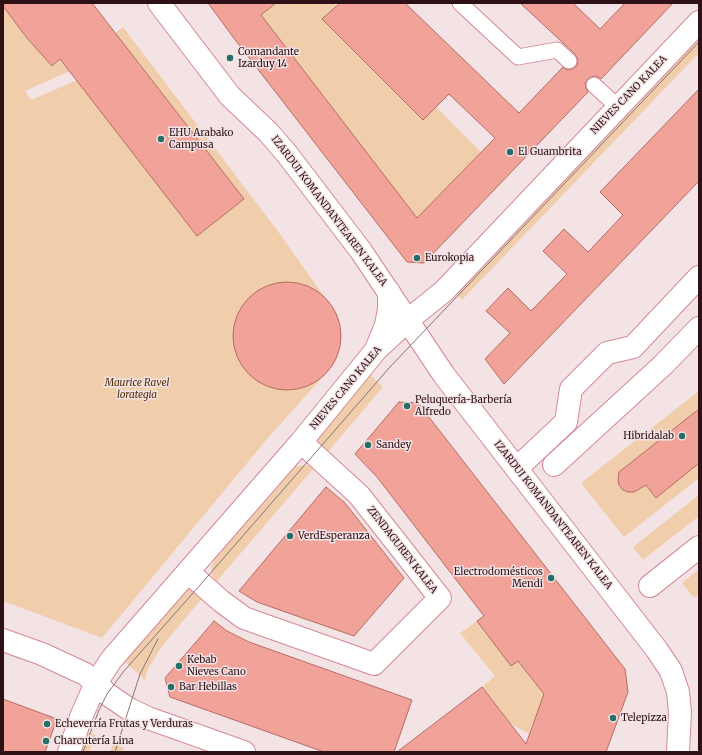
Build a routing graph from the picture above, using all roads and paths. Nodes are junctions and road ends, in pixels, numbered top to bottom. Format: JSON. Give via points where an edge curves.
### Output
{"nodes":[{"id":1,"x":160,"y":3,"type":"edge"},
{"id":2,"x":460,"y":3,"type":"edge"},
{"id":3,"x":699,"y":22,"type":"edge"},
{"id":4,"x":568,"y":61,"type":"dead end"},
{"id":5,"x":594,"y":85,"type":"dead end"},
{"id":6,"x":618,"y":107,"type":"junction"},
{"id":7,"x":699,"y":277,"type":"edge"},
{"id":8,"x":389,"y":292,"type":"junction"},
{"id":9,"x":408,"y":320,"type":"junction"},
{"id":10,"x":699,"y":328,"type":"edge"},
{"id":11,"x":376,"y":350,"type":"junction"},
{"id":12,"x":301,"y":442,"type":"junction"},
{"id":13,"x":554,"y":465,"type":"dead end"},
{"id":14,"x":517,"y":468,"type":"junction"},
{"id":15,"x":699,"y":547,"type":"edge"},
{"id":16,"x":188,"y":572,"type":"junction"},
{"id":17,"x":650,"y":586,"type":"dead end"},
{"id":18,"x":3,"y":640,"type":"edge"},
{"id":19,"x":96,"y":683,"type":"junction"},
{"id":20,"x":69,"y":752,"type":"edge"},
{"id":21,"x":244,"y":752,"type":"edge"},
{"id":22,"x":678,"y":752,"type":"edge"}],
"edges":[{"from":1,"to":8,"type":"street","name":"IZARDUI KOMANDANTEAREN KALEA","via":[[230,96],[287,154]]},
{"from":2,"to":4,"type":"lane","via":[[518,58],[557,50]]},
{"from":3,"to":6,"type":"street","name":"NIEVES CANO KALEA"},
{"from":5,"to":6,"type":"lane"},
{"from":6,"to":9,"type":"street","name":"NIEVES CANO KALEA","via":[[444,291]]},
{"from":7,"to":14,"type":"street","via":[[632,348],[606,353],[571,389],[566,422]]},
{"from":8,"to":9,"type":"street","name":"IZARDUI KOMANDANTEAREN KALEA"},
{"from":8,"to":11,"type":"street","name":"IZARDUI KOMANDANTEAREN KALEA","via":[[386,326]]},
{"from":9,"to":11,"type":"street","name":"NIEVES CANO KALEA"},
{"from":9,"to":14,"type":"street","name":"IZARDUI KOMANDANTEAREN KALEA","via":[[444,374]]},
{"from":10,"to":13,"type":"street","via":[[663,365]]},
{"from":11,"to":12,"type":"street","name":"NIEVES CANO KALEA"},
{"from":12,"to":16,"type":"street","name":"NIEVES CANO KALEA"},
{"from":12,"to":16,"type":"street","name":"ZENDAGUREN KALEA","via":[[359,495],[440,598],[374,664],[244,618]]},
{"from":14,"to":22,"type":"street","name":"IZARDUI KOMANDANTEAREN KALEA","via":[[658,650],[670,671],[678,692],[680,712]]},
{"from":15,"to":17,"type":"street"},
{"from":16,"to":19,"type":"street","name":"NIEVES CANO KALEA","via":[[119,650]]},
{"from":18,"to":19,"type":"street","via":[[42,654],[85,674]]},
{"from":19,"to":20,"type":"street","name":"NIEVES CANO KALEA"},
{"from":19,"to":21,"type":"street","via":[[129,709],[148,718]]}]}
